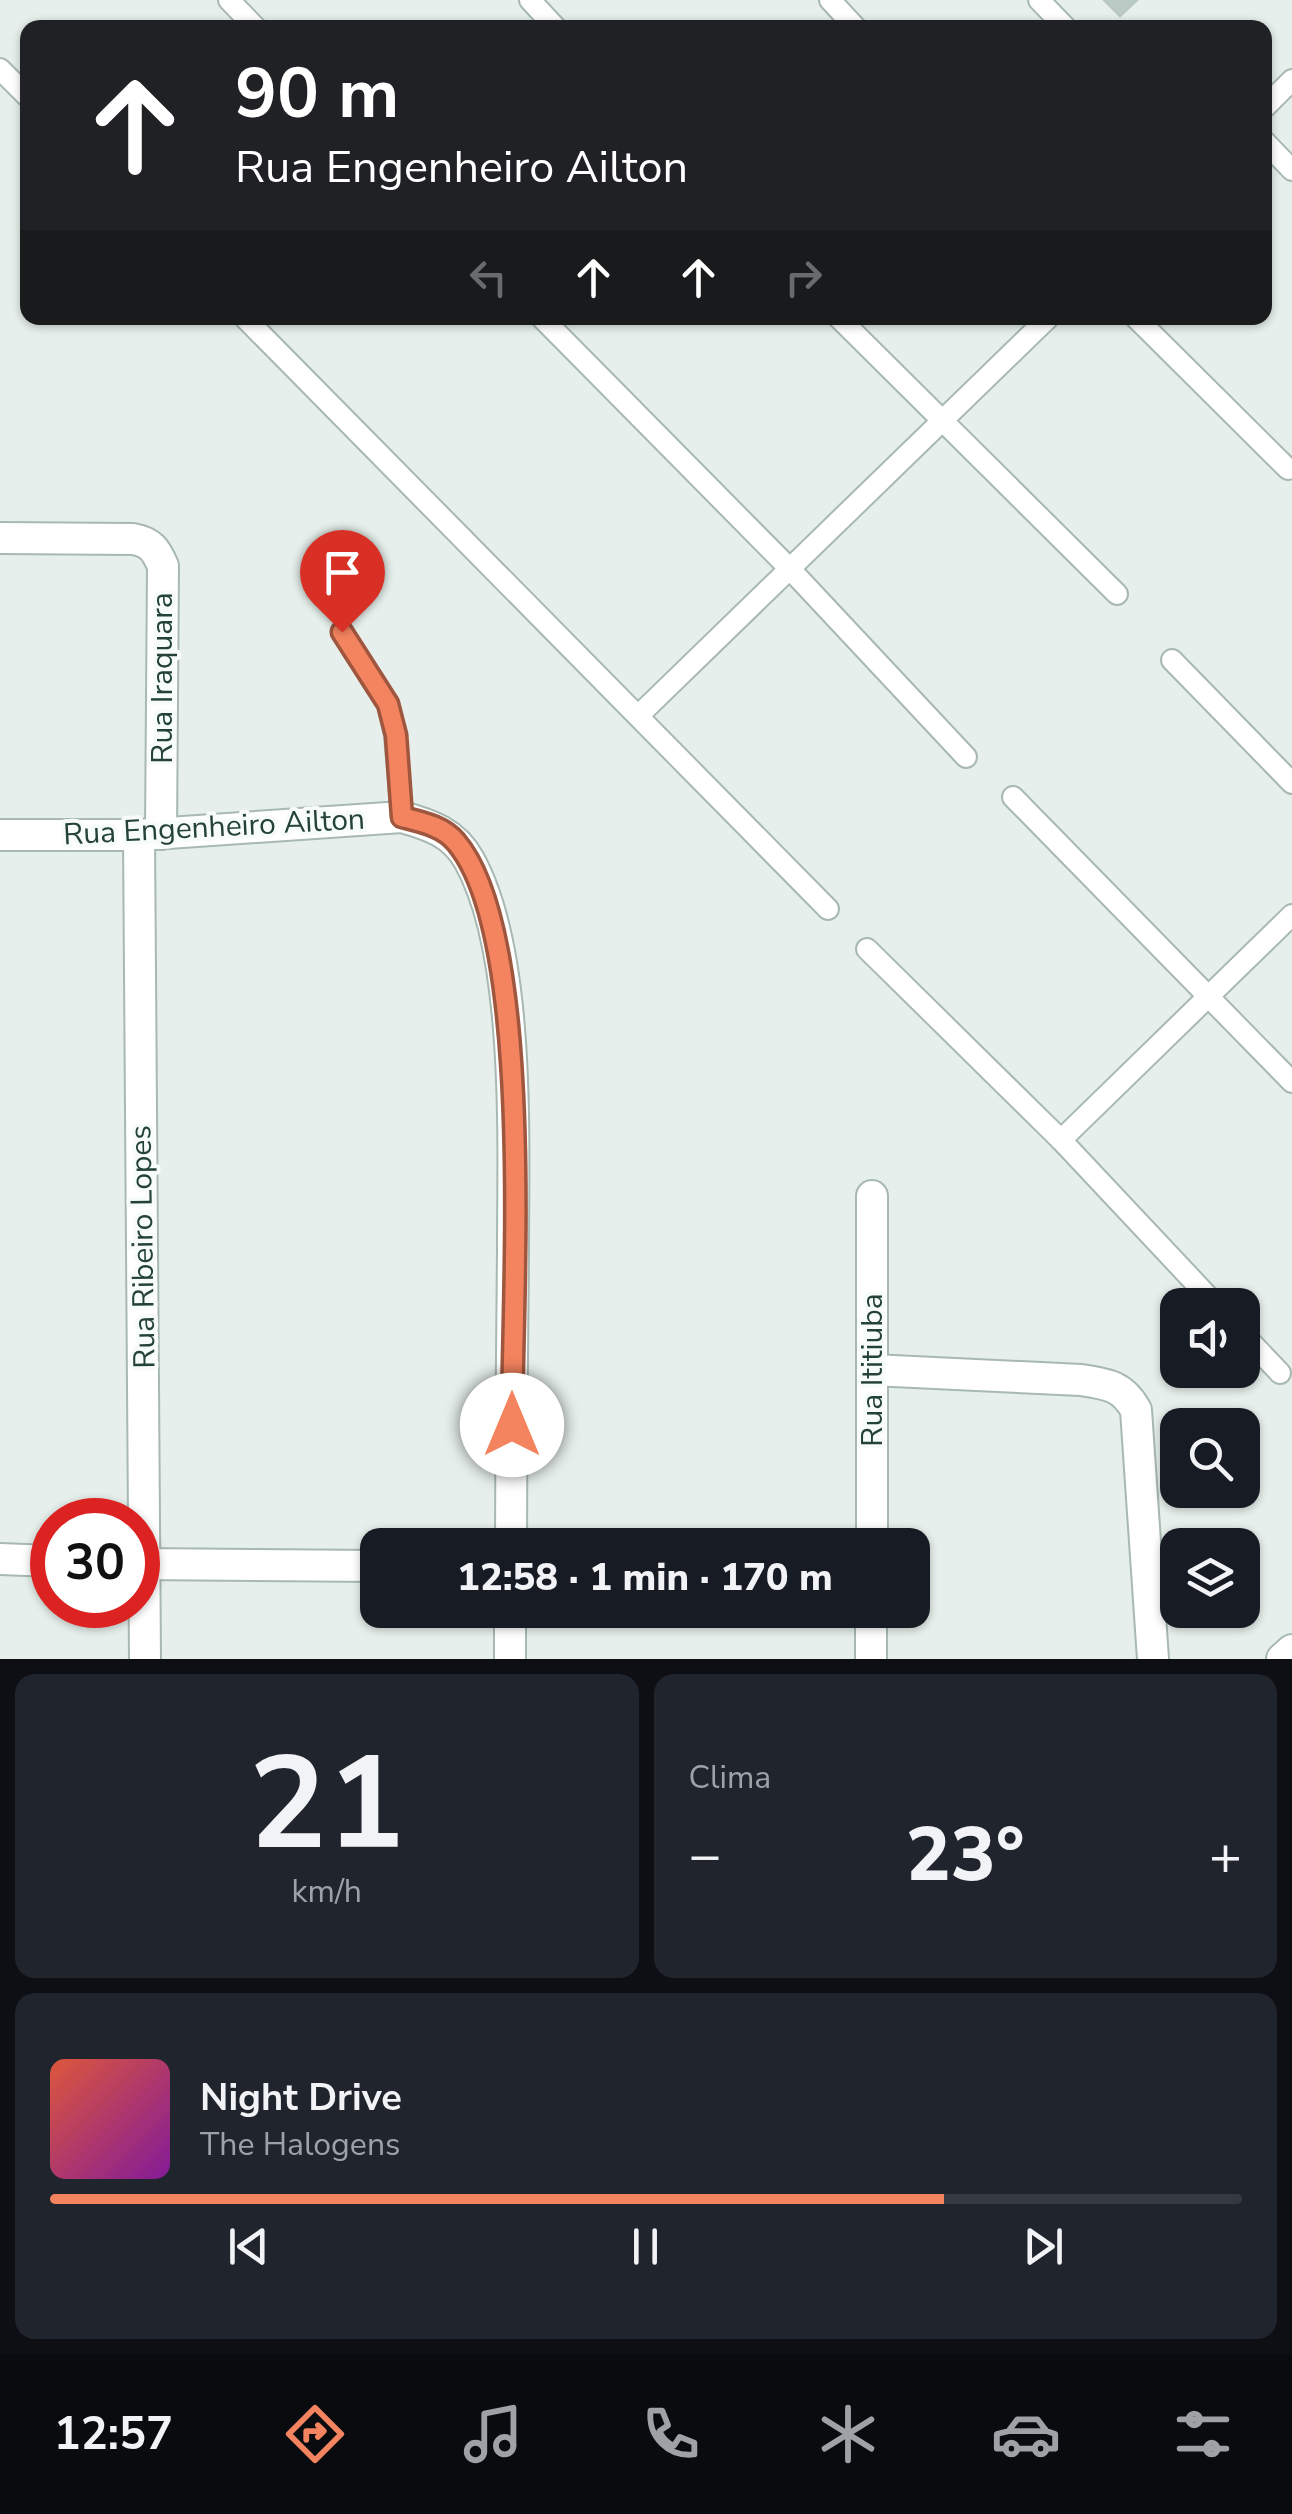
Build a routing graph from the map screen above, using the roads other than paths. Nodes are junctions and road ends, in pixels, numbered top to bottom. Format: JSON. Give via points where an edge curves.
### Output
{"nodes":[{"id":1,"x":229,"y":0,"type":"edge"},
{"id":2,"x":530,"y":0,"type":"edge"},
{"id":3,"x":830,"y":0,"type":"edge"},
{"id":4,"x":1039,"y":0,"type":"edge"},
{"id":5,"x":248,"y":20,"type":"edge"},
{"id":6,"x":549,"y":20,"type":"edge"},
{"id":7,"x":849,"y":20,"type":"edge"},
{"id":8,"x":1058,"y":20,"type":"edge"},
{"id":9,"x":0,"y":69,"type":"edge"},
{"id":10,"x":1292,"y":80,"type":"edge"},
{"id":11,"x":20,"y":89,"type":"edge"},
{"id":12,"x":1272,"y":100,"type":"edge"},
{"id":13,"x":1272,"y":149,"type":"edge"},
{"id":14,"x":1292,"y":170,"type":"edge"},
{"id":15,"x":252,"y":325,"type":"edge"},
{"id":16,"x":549,"y":325,"type":"edge"},
{"id":17,"x":846,"y":325,"type":"edge"},
{"id":18,"x":1041,"y":325,"type":"edge"},
{"id":19,"x":1143,"y":325,"type":"edge"},
{"id":20,"x":940,"y":420,"type":"junction"},
{"id":21,"x":1288,"y":470,"type":"dead end"},
{"id":22,"x":0,"y":538,"type":"edge"},
{"id":23,"x":790,"y":569,"type":"junction"},
{"id":24,"x":1117,"y":594,"type":"dead end"},
{"id":25,"x":342,"y":632,"type":"dead end"},
{"id":26,"x":1172,"y":660,"type":"dead end"},
{"id":27,"x":638,"y":716,"type":"junction"},
{"id":28,"x":966,"y":757,"type":"dead end"},
{"id":29,"x":1292,"y":783,"type":"edge"},
{"id":30,"x":1013,"y":798,"type":"dead end"},
{"id":31,"x":402,"y":817,"type":"junction"},
{"id":32,"x":150,"y":834,"type":"junction"},
{"id":33,"x":0,"y":835,"type":"edge"},
{"id":34,"x":828,"y":909,"type":"dead end"},
{"id":35,"x":1292,"y":915,"type":"edge"},
{"id":36,"x":867,"y":949,"type":"dead end"},
{"id":37,"x":1209,"y":993,"type":"junction"},
{"id":38,"x":1292,"y":1082,"type":"edge"},
{"id":39,"x":1061,"y":1140,"type":"junction"},
{"id":40,"x":872,"y":1196,"type":"dead end"},
{"id":41,"x":1200,"y":1288,"type":"edge"},
{"id":42,"x":1260,"y":1352,"type":"edge"},
{"id":43,"x":872,"y":1370,"type":"junction"},
{"id":44,"x":1280,"y":1373,"type":"dead end"},
{"id":45,"x":143,"y":1498,"type":"edge"},
{"id":46,"x":511,"y":1528,"type":"edge"},
{"id":47,"x":872,"y":1528,"type":"edge"},
{"id":48,"x":0,"y":1559,"type":"edge"},
{"id":49,"x":30,"y":1560,"type":"edge"},
{"id":50,"x":160,"y":1564,"type":"edge"},
{"id":51,"x":360,"y":1566,"type":"edge"},
{"id":52,"x":144,"y":1628,"type":"edge"},
{"id":53,"x":510,"y":1628,"type":"edge"},
{"id":54,"x":872,"y":1628,"type":"edge"},
{"id":55,"x":1292,"y":1650,"type":"edge"},
{"id":56,"x":145,"y":1659,"type":"edge"},
{"id":57,"x":510,"y":1659,"type":"edge"},
{"id":58,"x":871,"y":1659,"type":"edge"},
{"id":59,"x":1153,"y":1659,"type":"edge"},
{"id":60,"x":1282,"y":1659,"type":"edge"}],
"edges":[{"from":1,"to":5,"type":"lane"},
{"from":2,"to":6,"type":"lane"},
{"from":3,"to":7,"type":"lane"},
{"from":4,"to":8,"type":"lane"},
{"from":9,"to":11,"type":"lane"},
{"from":10,"to":12,"type":"lane"},
{"from":13,"to":14,"type":"lane"},
{"from":15,"to":27,"type":"lane"},
{"from":16,"to":23,"type":"lane"},
{"from":17,"to":20,"type":"lane"},
{"from":18,"to":20,"type":"lane"},
{"from":19,"to":21,"type":"lane"},
{"from":20,"to":23,"type":"lane"},
{"from":20,"to":24,"type":"lane"},
{"from":22,"to":32,"type":"street","name":"Rua Iraquara","via":[[133,539],[147,542],[163,566]]},
{"from":23,"to":27,"type":"lane"},
{"from":23,"to":28,"type":"lane"},
{"from":25,"to":31,"type":"lane","via":[[388,704]]},
{"from":26,"to":29,"type":"lane"},
{"from":27,"to":34,"type":"lane"},
{"from":30,"to":37,"type":"lane"},
{"from":31,"to":32,"type":"street","name":"Rua Engenheiro Ailton"},
{"from":31,"to":46,"type":"street","name":"Rua Engenheiro Ailton","via":[[454,838],[470,861],[496,934],[514,1105]]},
{"from":32,"to":33,"type":"street","name":"Rua Engenheiro Ailton"},
{"from":32,"to":45,"type":"street","name":"Rua Ribeiro Lopes"},
{"from":35,"to":37,"type":"lane"},
{"from":36,"to":39,"type":"lane"},
{"from":37,"to":38,"type":"lane"},
{"from":37,"to":39,"type":"lane"},
{"from":39,"to":41,"type":"lane"},
{"from":40,"to":43,"type":"street","name":"Rua Ititiuba"},
{"from":42,"to":44,"type":"lane"},
{"from":43,"to":47,"type":"street","name":"Rua Ititiuba"},
{"from":43,"to":59,"type":"street","via":[[1082,1380],[1114,1385],[1128,1395],[1136,1410]]},
{"from":48,"to":49,"type":"street"},
{"from":50,"to":51,"type":"street"},
{"from":52,"to":56,"type":"street","name":"Rua Ribeiro Lopes"},
{"from":53,"to":57,"type":"street"},
{"from":54,"to":58,"type":"street"},
{"from":55,"to":60,"type":"street"}]}
